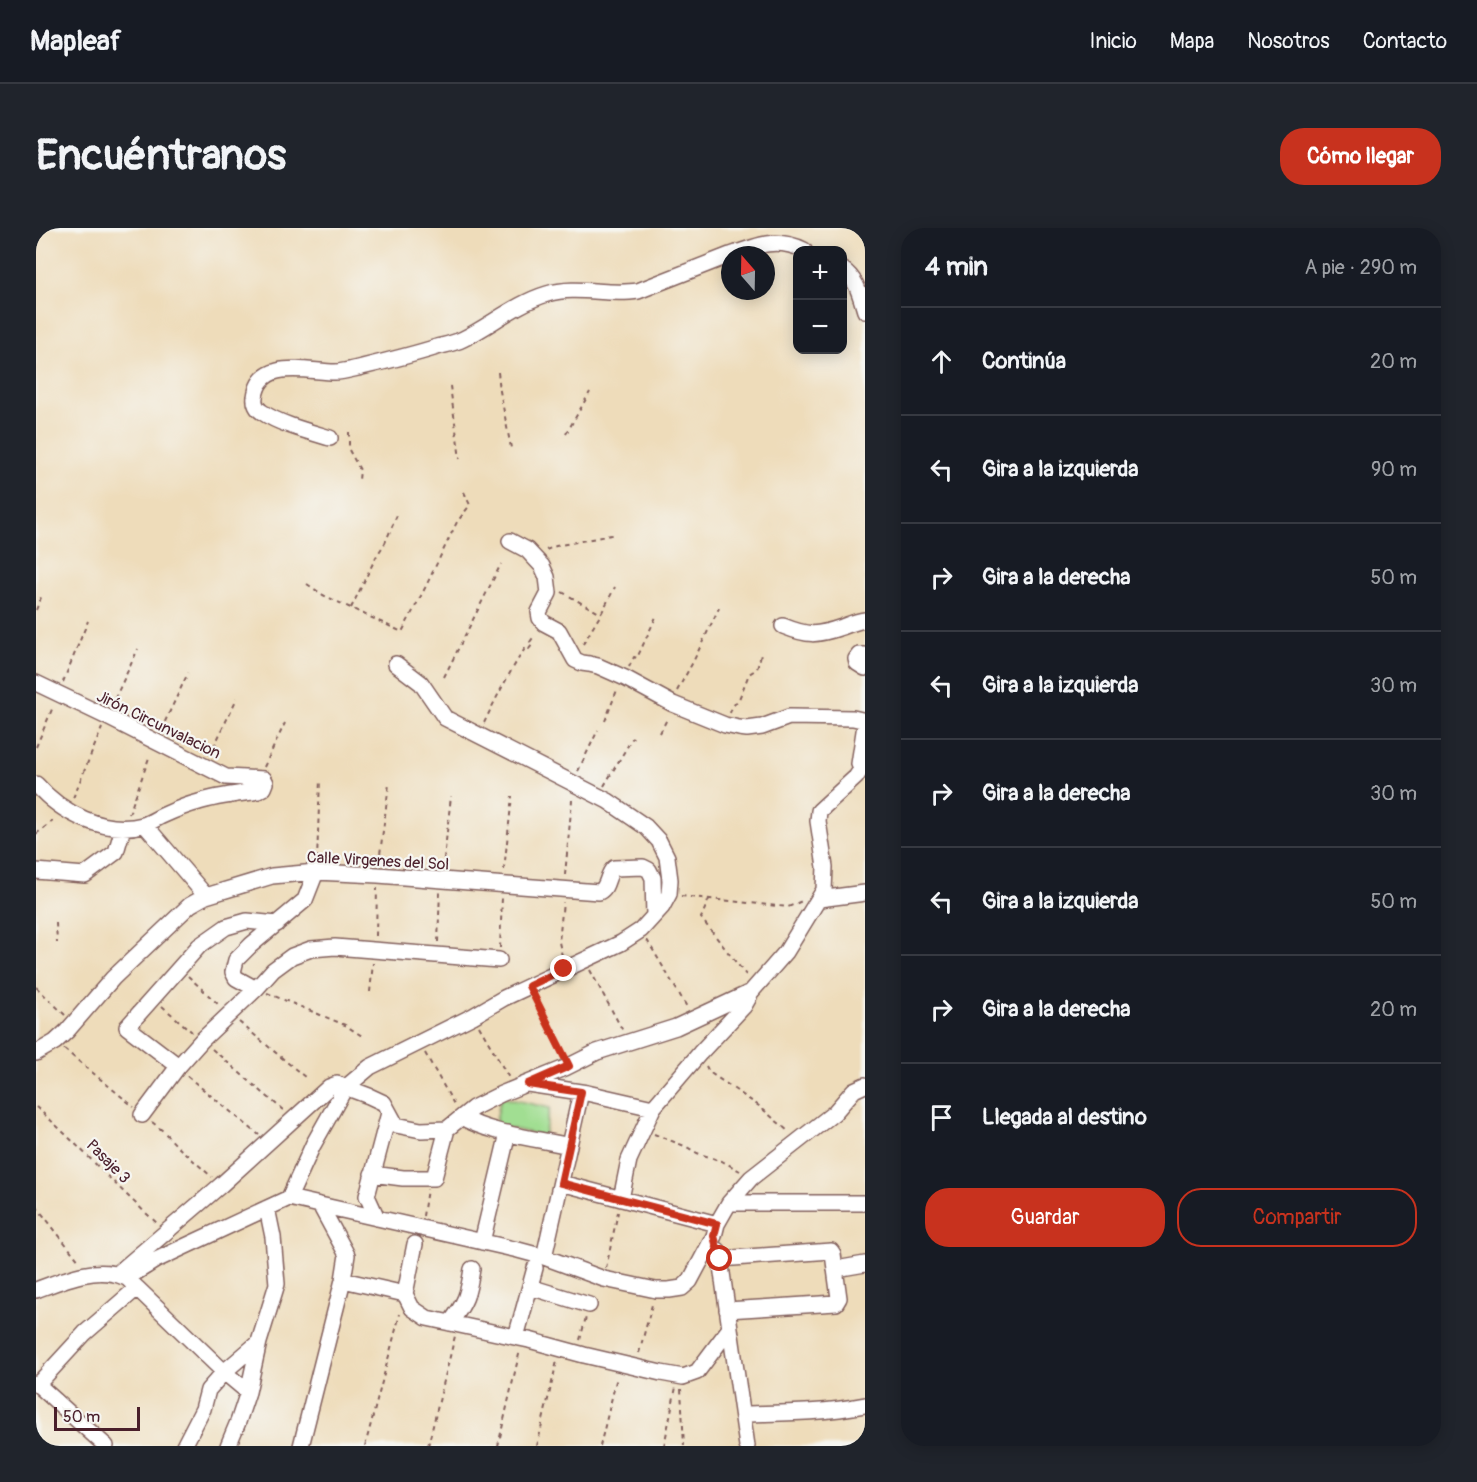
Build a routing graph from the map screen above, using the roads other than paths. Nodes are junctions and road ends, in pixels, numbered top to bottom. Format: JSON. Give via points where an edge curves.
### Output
{"nodes":[{"id":1,"x":755,"y":246,"type":"edge"},
{"id":2,"x":793,"y":246,"type":"edge"},
{"id":3,"x":721,"y":259,"type":"edge"},
{"id":4,"x":847,"y":272,"type":"edge"},
{"id":5,"x":865,"y":311,"type":"edge"},
{"id":6,"x":330,"y":438,"type":"dead end"},
{"id":7,"x":510,"y":541,"type":"dead end"},
{"id":8,"x":865,"y":620,"type":"edge"},
{"id":9,"x":783,"y":626,"type":"dead end"},
{"id":10,"x":865,"y":655,"type":"edge"},
{"id":11,"x":396,"y":664,"type":"dead end"},
{"id":12,"x":865,"y":668,"type":"edge"},
{"id":13,"x":36,"y":683,"type":"edge"},
{"id":14,"x":863,"y":766,"type":"edge"},
{"id":15,"x":36,"y":784,"type":"edge"},
{"id":16,"x":603,"y":799,"type":"junction"},
{"id":17,"x":572,"y":801,"type":"dead end"},
{"id":18,"x":145,"y":825,"type":"junction"},
{"id":19,"x":123,"y":828,"type":"junction"},
{"id":20,"x":36,"y":871,"type":"edge"},
{"id":21,"x":316,"y":872,"type":"junction"},
{"id":22,"x":865,"y":893,"type":"edge"},
{"id":23,"x":206,"y":896,"type":"junction"},
{"id":24,"x":812,"y":899,"type":"junction"},
{"id":25,"x":654,"y":915,"type":"junction"},
{"id":26,"x":277,"y":924,"type":"junction"},
{"id":27,"x":500,"y":960,"type":"dead end"},
{"id":28,"x":256,"y":989,"type":"junction"},
{"id":29,"x":751,"y":992,"type":"junction"},
{"id":30,"x":36,"y":1053,"type":"edge"},
{"id":31,"x":176,"y":1065,"type":"junction"},
{"id":32,"x":865,"y":1085,"type":"edge"},
{"id":33,"x":522,"y":1086,"type":"junction"},
{"id":34,"x":345,"y":1088,"type":"junction"},
{"id":35,"x":581,"y":1092,"type":"junction"},
{"id":36,"x":653,"y":1108,"type":"junction"},
{"id":37,"x":388,"y":1113,"type":"junction"},
{"id":38,"x":142,"y":1115,"type":"dead end"},
{"id":39,"x":462,"y":1117,"type":"junction"},
{"id":40,"x":447,"y":1129,"type":"junction"},
{"id":41,"x":508,"y":1133,"type":"junction"},
{"id":42,"x":569,"y":1146,"type":"junction"},
{"id":43,"x":372,"y":1174,"type":"junction"},
{"id":44,"x":561,"y":1183,"type":"junction"},
{"id":45,"x":288,"y":1198,"type":"junction"},
{"id":46,"x":621,"y":1199,"type":"junction"},
{"id":47,"x":729,"y":1203,"type":"junction"},
{"id":48,"x":865,"y":1203,"type":"edge"},
{"id":49,"x":320,"y":1205,"type":"junction"},
{"id":50,"x":267,"y":1208,"type":"junction"},
{"id":51,"x":377,"y":1218,"type":"junction"},
{"id":52,"x":716,"y":1230,"type":"junction"},
{"id":53,"x":482,"y":1242,"type":"junction"},
{"id":54,"x":415,"y":1244,"type":"dead end"},
{"id":55,"x":720,"y":1259,"type":"junction"},
{"id":56,"x":539,"y":1262,"type":"junction"},
{"id":57,"x":865,"y":1264,"type":"edge"},
{"id":58,"x":472,"y":1269,"type":"dead end"},
{"id":59,"x":836,"y":1269,"type":"junction"},
{"id":60,"x":127,"y":1280,"type":"junction"},
{"id":61,"x":343,"y":1280,"type":"junction"},
{"id":62,"x":530,"y":1287,"type":"junction"},
{"id":63,"x":36,"y":1290,"type":"edge"},
{"id":64,"x":405,"y":1294,"type":"junction"},
{"id":65,"x":589,"y":1305,"type":"dead end"},
{"id":66,"x":727,"y":1310,"type":"junction"},
{"id":67,"x":454,"y":1324,"type":"junction"},
{"id":68,"x":730,"y":1328,"type":"junction"},
{"id":69,"x":520,"y":1338,"type":"junction"},
{"id":70,"x":259,"y":1342,"type":"junction"},
{"id":71,"x":224,"y":1372,"type":"junction"},
{"id":72,"x":37,"y":1383,"type":"edge"},
{"id":73,"x":248,"y":1392,"type":"junction"},
{"id":74,"x":865,"y":1405,"type":"edge"},
{"id":75,"x":742,"y":1414,"type":"junction"},
{"id":76,"x":231,"y":1444,"type":"edge"},
{"id":77,"x":106,"y":1446,"type":"edge"},
{"id":78,"x":184,"y":1446,"type":"edge"},
{"id":79,"x":301,"y":1446,"type":"edge"},
{"id":80,"x":747,"y":1446,"type":"edge"}],
"edges":[{"from":1,"to":2,"type":"street","via":[[776,242]]},
{"from":3,"to":6,"type":"street","via":[[638,291],[567,290],[546,294],[461,340],[405,357],[338,373],[277,371],[262,378],[254,400],[262,412]]},
{"from":4,"to":5,"type":"street","via":[[856,283]]},
{"from":7,"to":14,"type":"street","via":[[527,550],[544,570],[549,593],[540,618],[559,631],[575,660],[598,666],[672,703],[747,729],[789,717],[861,720],[865,725],[859,764]]},
{"from":8,"to":9,"type":"street","via":[[813,634]]},
{"from":10,"to":12,"type":"street","via":[[856,659]]},
{"from":11,"to":16,"type":"street","via":[[421,683],[445,718]]},
{"from":13,"to":18,"type":"street","name":"Jirón Circunvalacion","via":[[226,777],[259,778],[267,783],[258,791],[201,801]]},
{"from":14,"to":24,"type":"street","via":[[819,811],[824,890]]},
{"from":15,"to":19,"type":"street","via":[[67,812]]},
{"from":16,"to":17,"type":"street","via":[[599,804],[585,797]]},
{"from":16,"to":25,"type":"street","via":[[646,827],[667,856],[669,894]]},
{"from":18,"to":19,"type":"street"},
{"from":18,"to":23,"type":"street"},
{"from":19,"to":20,"type":"street","via":[[116,852],[85,875]]},
{"from":21,"to":23,"type":"street","name":"Calle Virgenes del Sol","via":[[272,876]]},
{"from":21,"to":25,"type":"street","name":"Calle Virgenes del Sol","via":[[599,892],[606,887],[614,868],[643,867],[653,878]]},
{"from":21,"to":26,"type":"street","via":[[305,900]]},
{"from":22,"to":24,"type":"street"},
{"from":23,"to":30,"type":"street","name":"Calle Virgenes del Sol","via":[[190,905],[113,978],[55,1042]]},
{"from":24,"to":29,"type":"street","via":[[786,952]]},
{"from":25,"to":34,"type":"street","via":[[621,943],[370,1067]]},
{"from":26,"to":28,"type":"street","via":[[236,960],[236,978]]},
{"from":26,"to":31,"type":"street","via":[[247,921],[226,927],[199,946],[127,1027]]},
{"from":27,"to":28,"type":"street","via":[[335,947],[311,949],[292,956]]},
{"from":28,"to":31,"type":"street"},
{"from":29,"to":33,"type":"street","via":[[676,1027],[597,1052]]},
{"from":29,"to":36,"type":"street","via":[[744,1006]]},
{"from":31,"to":38,"type":"street"},
{"from":32,"to":47,"type":"street","via":[[854,1090],[834,1113],[752,1178]]},
{"from":33,"to":35,"type":"street"},
{"from":33,"to":39,"type":"street"},
{"from":34,"to":37,"type":"street","via":[[384,1103]]},
{"from":34,"to":45,"type":"street"},
{"from":34,"to":60,"type":"street","via":[[337,1084],[330,1087],[166,1231]]},
{"from":35,"to":36,"type":"street"},
{"from":35,"to":42,"type":"street"},
{"from":36,"to":46,"type":"street","via":[[629,1160]]},
{"from":37,"to":40,"type":"street","via":[[396,1125]]},
{"from":37,"to":43,"type":"street"},
{"from":39,"to":40,"type":"street"},
{"from":39,"to":41,"type":"street","via":[[472,1124]]},
{"from":40,"to":43,"type":"street","via":[[434,1178]]},
{"from":41,"to":42,"type":"street"},
{"from":41,"to":53,"type":"street"},
{"from":42,"to":44,"type":"street"},
{"from":43,"to":51,"type":"street","via":[[367,1196]]},
{"from":44,"to":46,"type":"street"},
{"from":44,"to":56,"type":"street"},
{"from":45,"to":49,"type":"street"},
{"from":45,"to":50,"type":"street"},
{"from":46,"to":52,"type":"street"},
{"from":47,"to":48,"type":"street"},
{"from":47,"to":52,"type":"street"},
{"from":49,"to":51,"type":"street"},
{"from":49,"to":61,"type":"street","via":[[347,1255]]},
{"from":50,"to":60,"type":"street","via":[[156,1260]]},
{"from":50,"to":70,"type":"street","via":[[277,1284]]},
{"from":51,"to":53,"type":"street"},
{"from":52,"to":55,"type":"street"},
{"from":52,"to":56,"type":"street","via":[[690,1281],[669,1290]]},
{"from":53,"to":56,"type":"street"},
{"from":54,"to":64,"type":"street"},
{"from":55,"to":59,"type":"street","via":[[831,1251]]},
{"from":55,"to":66,"type":"street"},
{"from":56,"to":62,"type":"street"},
{"from":57,"to":59,"type":"street"},
{"from":58,"to":67,"type":"street","via":[[468,1294]]},
{"from":59,"to":66,"type":"street","via":[[840,1298],[836,1303]]},
{"from":60,"to":63,"type":"street","via":[[88,1273]]},
{"from":60,"to":71,"type":"street"},
{"from":60,"to":72,"type":"street","via":[[86,1333]]},
{"from":61,"to":64,"type":"street"},
{"from":61,"to":79,"type":"street"},
{"from":62,"to":65,"type":"street"},
{"from":62,"to":69,"type":"street"},
{"from":64,"to":67,"type":"street","via":[[412,1308],[427,1318]]},
{"from":66,"to":68,"type":"street"},
{"from":67,"to":69,"type":"street"},
{"from":68,"to":69,"type":"street","via":[[697,1372],[679,1377]]},
{"from":68,"to":75,"type":"street"},
{"from":70,"to":71,"type":"street"},
{"from":70,"to":73,"type":"street"},
{"from":71,"to":73,"type":"street"},
{"from":71,"to":78,"type":"street","via":[[208,1390]]},
{"from":72,"to":77,"type":"street"},
{"from":73,"to":76,"type":"street"},
{"from":74,"to":75,"type":"street","via":[[807,1413]]},
{"from":75,"to":80,"type":"street"}]}
